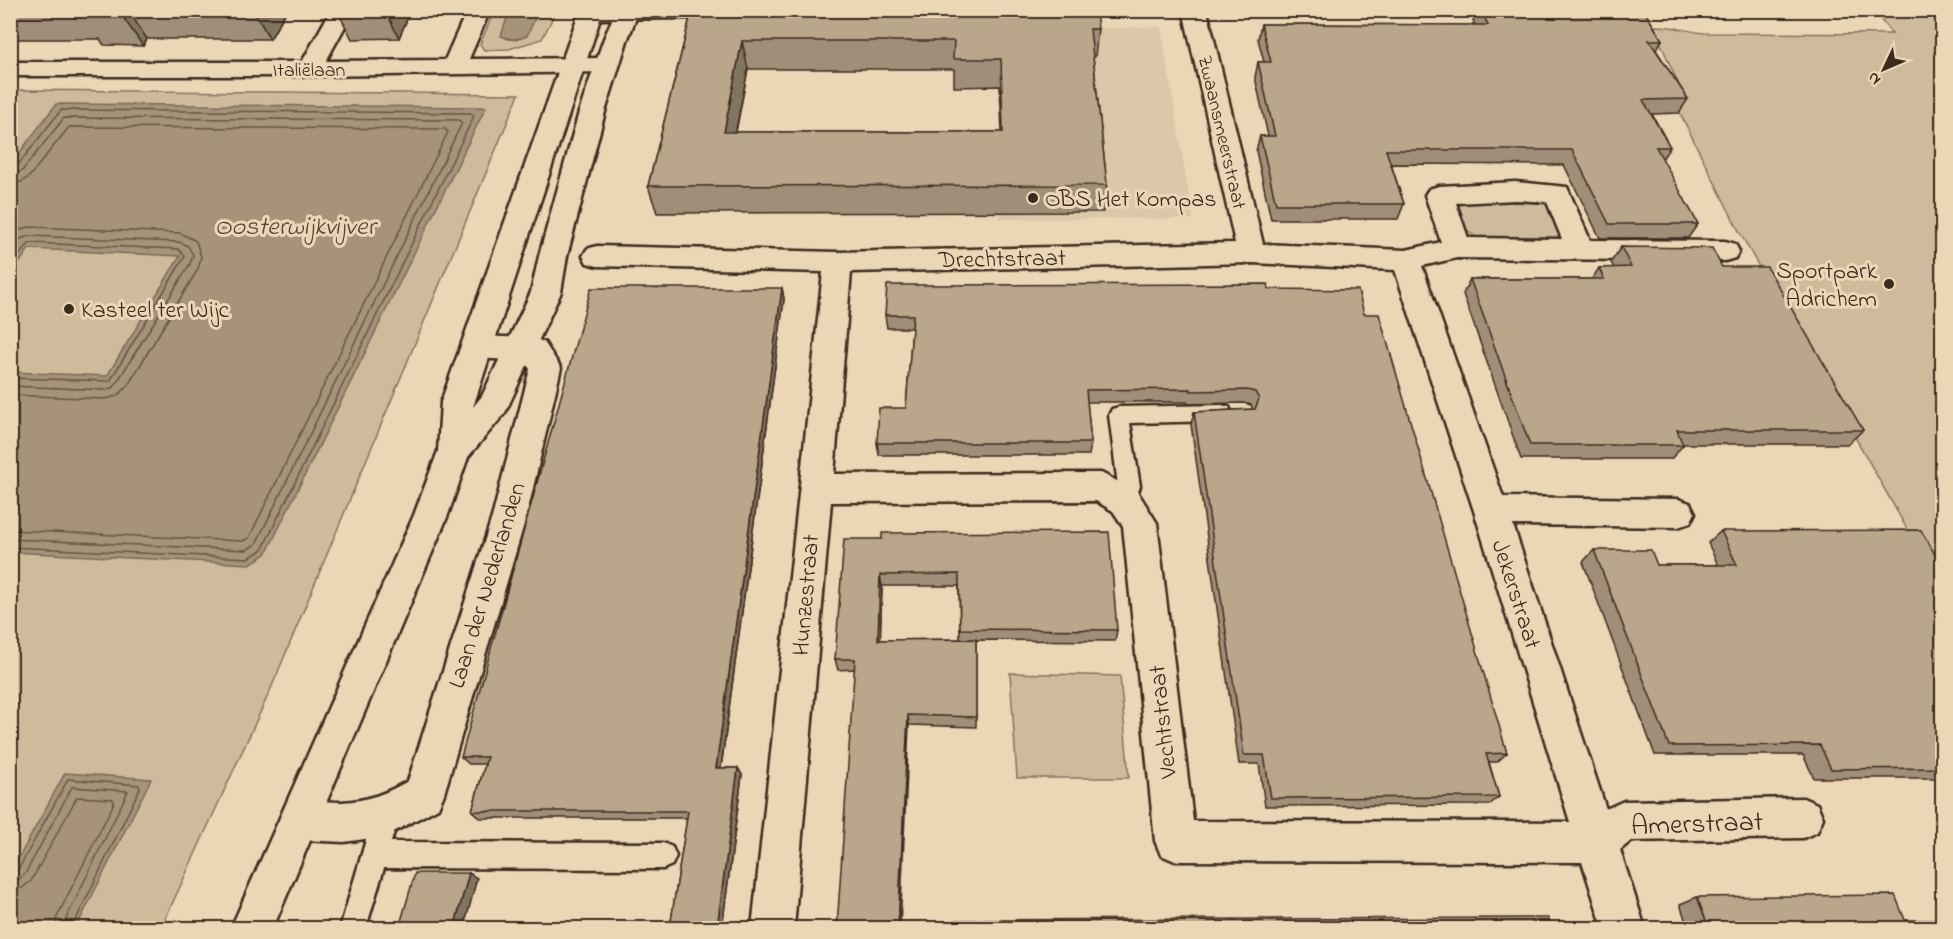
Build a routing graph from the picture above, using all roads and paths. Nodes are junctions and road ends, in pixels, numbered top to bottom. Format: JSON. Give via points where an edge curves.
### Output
{"nodes":[{"id":1,"x":343,"y":10,"type":"edge"},
{"id":2,"x":479,"y":10,"type":"edge"},
{"id":3,"x":792,"y":10,"type":"edge"},
{"id":4,"x":1195,"y":10,"type":"edge"},
{"id":5,"x":592,"y":11,"type":"edge"},
{"id":6,"x":628,"y":11,"type":"edge"},
{"id":7,"x":690,"y":11,"type":"edge"},
{"id":8,"x":607,"y":65,"type":"junction"},
{"id":9,"x":573,"y":66,"type":"junction"},
{"id":10,"x":454,"y":67,"type":"junction"},
{"id":11,"x":10,"y":69,"type":"edge"},
{"id":12,"x":310,"y":69,"type":"junction"},
{"id":13,"x":1457,"y":248,"type":"junction"},
{"id":14,"x":1580,"y":249,"type":"junction"},
{"id":15,"x":1725,"y":251,"type":"dead end"},
{"id":16,"x":1251,"y":253,"type":"junction"},
{"id":17,"x":597,"y":256,"type":"dead end"},
{"id":18,"x":1406,"y":260,"type":"junction"},
{"id":19,"x":838,"y":262,"type":"junction"},
{"id":20,"x":476,"y":347,"type":"junction"},
{"id":21,"x":520,"y":347,"type":"junction"},
{"id":22,"x":1243,"y":413,"type":"edge"},
{"id":23,"x":454,"y":451,"type":"junction"},
{"id":24,"x":815,"y":488,"type":"junction"},
{"id":25,"x":1125,"y":501,"type":"junction"},
{"id":26,"x":1491,"y":511,"type":"junction"},
{"id":27,"x":1678,"y":513,"type":"dead end"},
{"id":28,"x":386,"y":816,"type":"junction"},
{"id":29,"x":1803,"y":818,"type":"dead end"},
{"id":30,"x":301,"y":820,"type":"junction"},
{"id":31,"x":1596,"y":842,"type":"junction"},
{"id":32,"x":375,"y":855,"type":"junction"},
{"id":33,"x":663,"y":856,"type":"dead end"},
{"id":34,"x":252,"y":928,"type":"edge"},
{"id":35,"x":353,"y":928,"type":"edge"},
{"id":36,"x":773,"y":928,"type":"edge"},
{"id":37,"x":1624,"y":928,"type":"edge"}],
"edges":[{"from":1,"to":12,"type":"street"},
{"from":2,"to":10,"type":"street"},
{"from":3,"to":7,"type":"street"},
{"from":4,"to":16,"type":"street","name":"Zwaansmeerstraat"},
{"from":5,"to":6,"type":"street"},
{"from":5,"to":9,"type":"street"},
{"from":6,"to":7,"type":"street"},
{"from":6,"to":8,"type":"street"},
{"from":8,"to":9,"type":"street","name":"Italiëlaan"},
{"from":8,"to":21,"type":"street","via":[[546,292]]},
{"from":9,"to":10,"type":"street","name":"Italiëlaan"},
{"from":9,"to":20,"type":"street"},
{"from":10,"to":12,"type":"street","name":"Italiëlaan"},
{"from":11,"to":12,"type":"street","name":"Italiëlaan"},
{"from":13,"to":14,"type":"street","name":"Drechtstraat"},
{"from":13,"to":14,"type":"street","via":[[1439,195],[1516,191],[1557,194]]},
{"from":13,"to":18,"type":"street","name":"Drechtstraat"},
{"from":14,"to":15,"type":"street","name":"Drechtstraat"},
{"from":16,"to":18,"type":"street","name":"Drechtstraat"},
{"from":16,"to":19,"type":"street","name":"Drechtstraat"},
{"from":17,"to":19,"type":"street","name":"Drechtstraat"},
{"from":18,"to":26,"type":"street","name":"Jekerstraat"},
{"from":19,"to":24,"type":"street","name":"Hunzestraat"},
{"from":20,"to":21,"type":"street"},
{"from":20,"to":23,"type":"street","via":[[457,402]]},
{"from":21,"to":23,"type":"street","via":[[494,404]]},
{"from":21,"to":28,"type":"street","name":"Laan der Nederlanden","via":[[533,350],[546,368],[510,514],[424,794]]},
{"from":22,"to":25,"type":"lane","via":[[1119,415],[1129,486]]},
{"from":23,"to":30,"type":"street","via":[[431,515]]},
{"from":24,"to":25,"type":"street","via":[[1101,487]]},
{"from":24,"to":36,"type":"street","name":"Hunzestraat"},
{"from":25,"to":31,"type":"street","name":"Vechtstraat","via":[[1140,523],[1175,841]]},
{"from":26,"to":27,"type":"street"},
{"from":26,"to":31,"type":"street","name":"Jekerstraat"},
{"from":28,"to":30,"type":"street","name":"Laan der Nederlanden","via":[[344,822]]},
{"from":28,"to":32,"type":"lane"},
{"from":29,"to":31,"type":"street","name":"Amerstraat","via":[[1624,821]]},
{"from":30,"to":34,"type":"street"},
{"from":31,"to":37,"type":"street","name":"Jekerstraat"},
{"from":32,"to":33,"type":"lane"},
{"from":32,"to":35,"type":"lane"}]}
